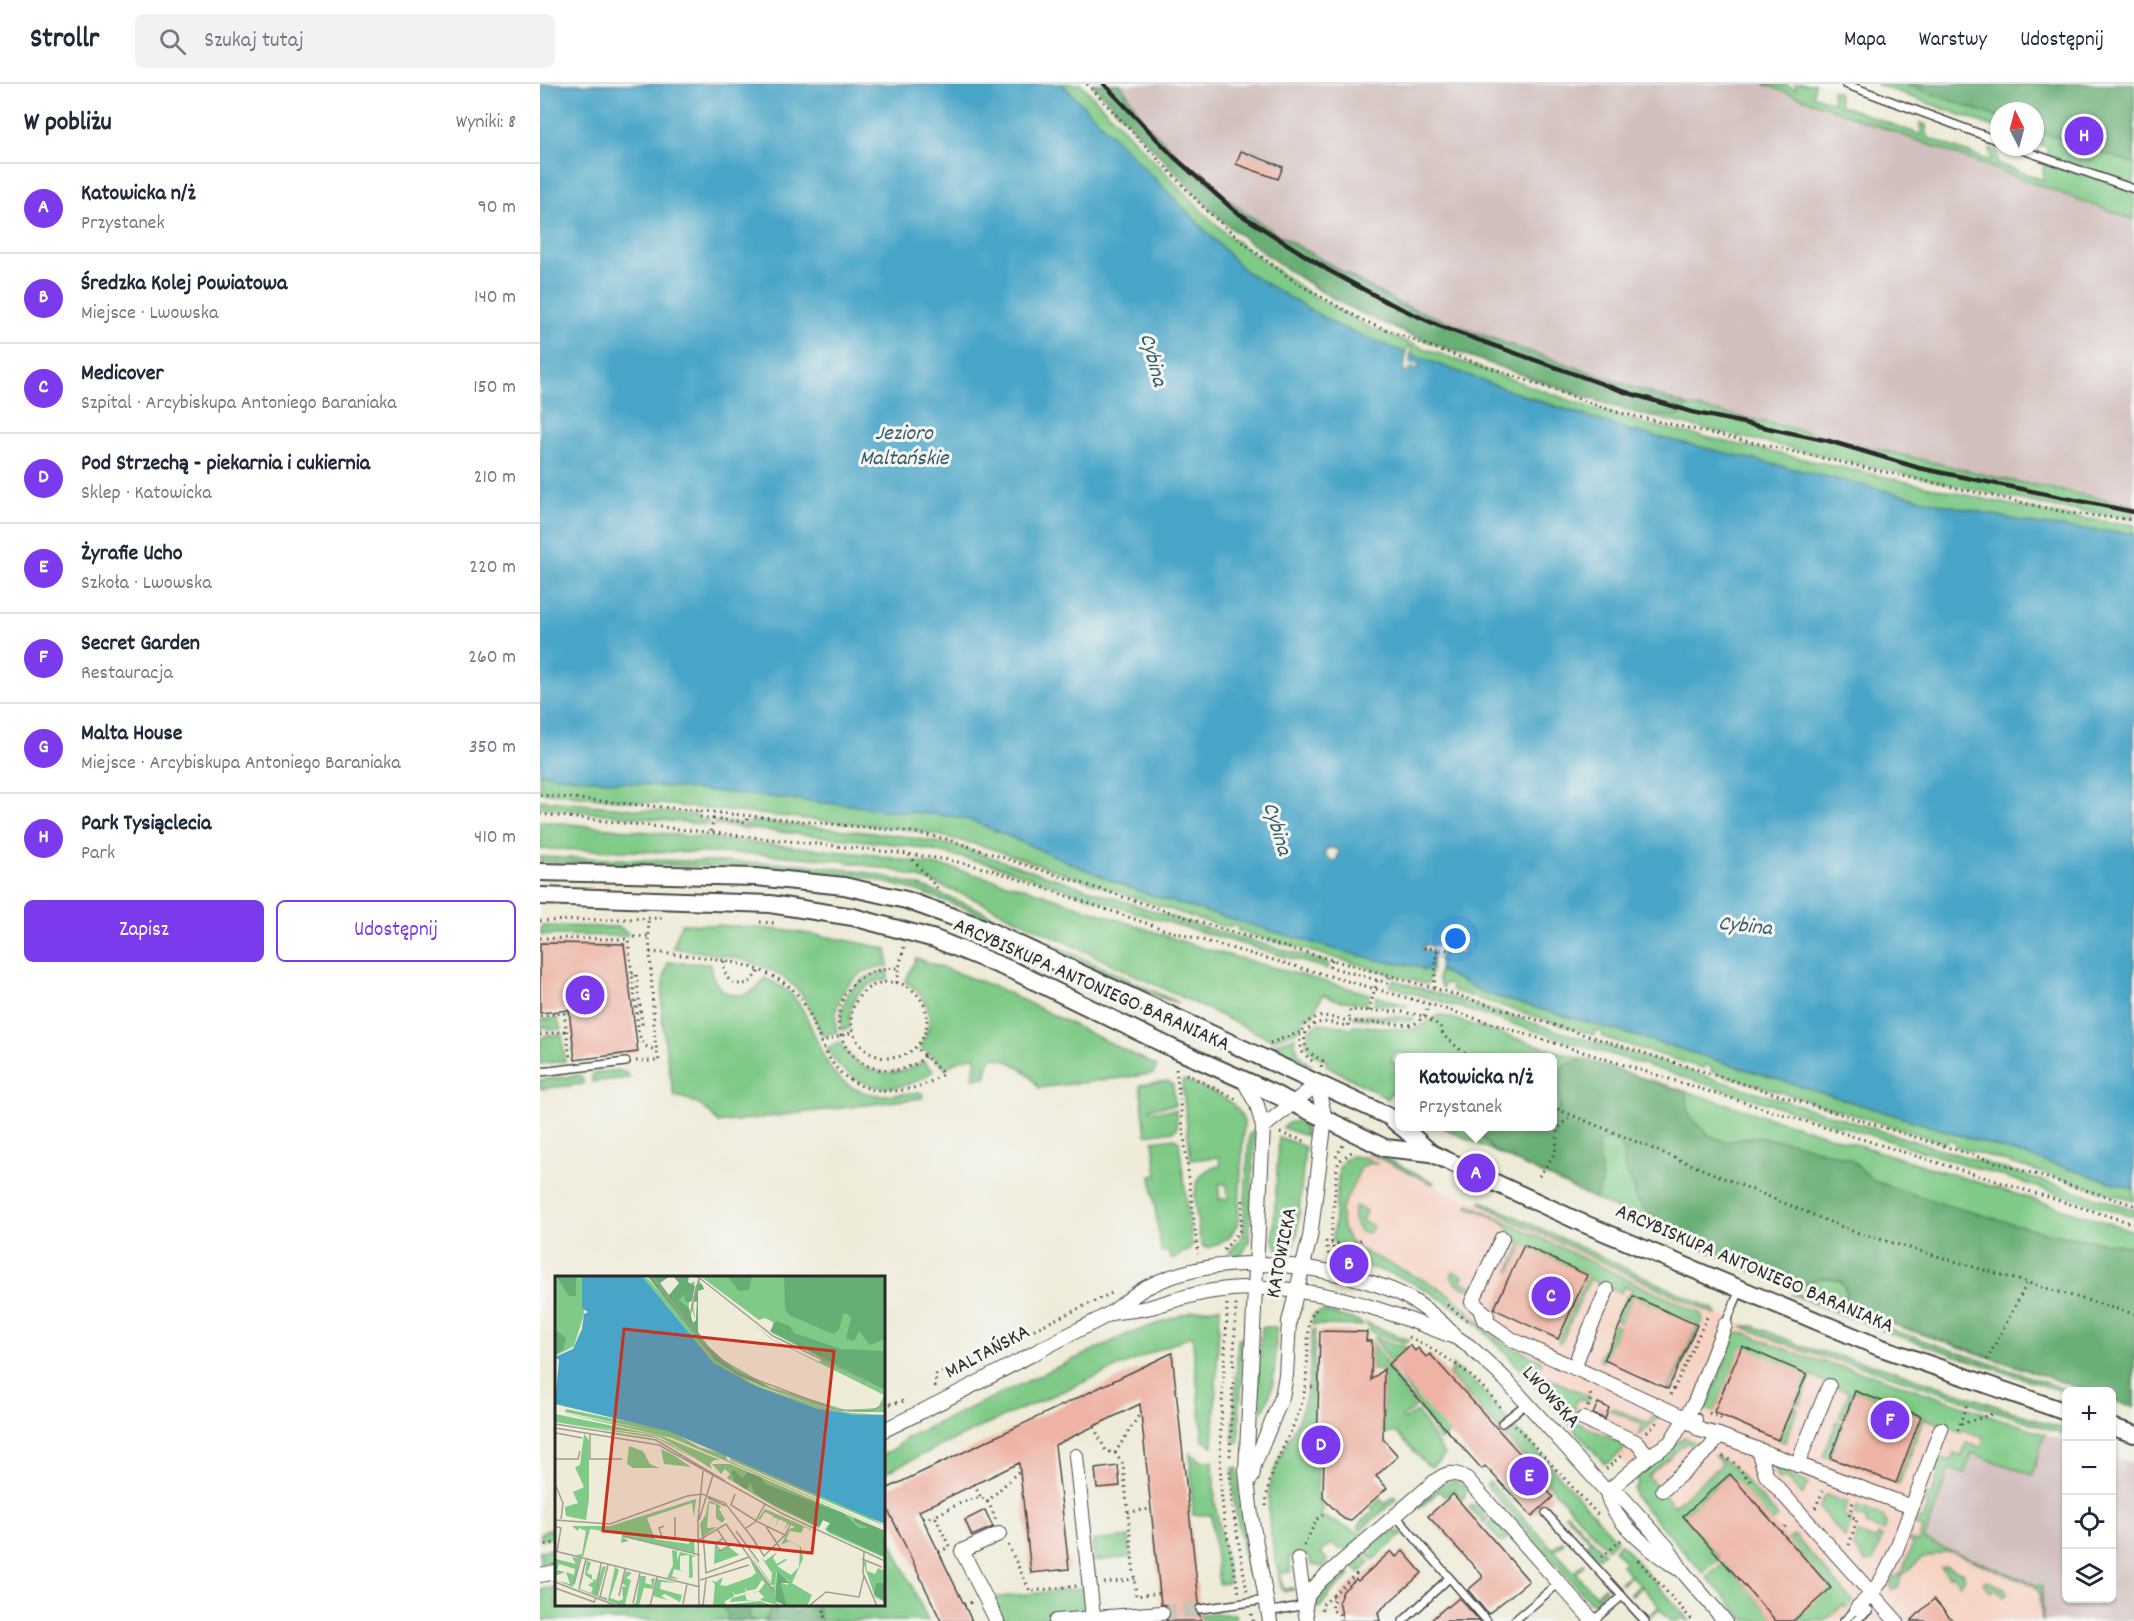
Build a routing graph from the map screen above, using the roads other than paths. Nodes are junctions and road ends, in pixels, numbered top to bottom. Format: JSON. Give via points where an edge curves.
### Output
{"nodes":[{"id":1,"x":1845,"y":84,"type":"edge"},
{"id":2,"x":1990,"y":138,"type":"edge"},
{"id":3,"x":2040,"y":156,"type":"edge"},
{"id":4,"x":2134,"y":189,"type":"edge"},
{"id":5,"x":540,"y":872,"type":"edge"},
{"id":6,"x":540,"y":896,"type":"edge"},
{"id":7,"x":626,"y":1062,"type":"road end"},
{"id":8,"x":540,"y":1072,"type":"edge"},
{"id":9,"x":1318,"y":1078,"type":"junction"},
{"id":10,"x":1243,"y":1079,"type":"junction"},
{"id":11,"x":1292,"y":1103,"type":"junction"},
{"id":12,"x":1325,"y":1119,"type":"junction"},
{"id":13,"x":1395,"y":1122,"type":"edge"},
{"id":14,"x":1263,"y":1127,"type":"junction"},
{"id":15,"x":1406,"y":1131,"type":"edge"},
{"id":16,"x":1431,"y":1154,"type":"junction"},
{"id":17,"x":1503,"y":1238,"type":"dead end"},
{"id":18,"x":1256,"y":1264,"type":"junction"},
{"id":19,"x":1304,"y":1267,"type":"junction"},
{"id":20,"x":1254,"y":1288,"type":"junction"},
{"id":21,"x":1298,"y":1289,"type":"junction"},
{"id":22,"x":1607,"y":1290,"type":"dead end"},
{"id":23,"x":1740,"y":1290,"type":"junction"},
{"id":24,"x":1111,"y":1313,"type":"junction"},
{"id":25,"x":1725,"y":1324,"type":"joint"},
{"id":26,"x":1457,"y":1338,"type":"junction"},
{"id":27,"x":1581,"y":1370,"type":"junction"},
{"id":28,"x":1829,"y":1386,"type":"dead end"},
{"id":29,"x":1526,"y":1404,"type":"junction"},
{"id":30,"x":1686,"y":1410,"type":"junction"},
{"id":31,"x":2062,"y":1410,"type":"edge"},
{"id":32,"x":1583,"y":1419,"type":"road end"},
{"id":33,"x":1502,"y":1423,"type":"dead end"},
{"id":34,"x":2116,"y":1428,"type":"edge"},
{"id":35,"x":885,"y":1429,"type":"edge"},
{"id":36,"x":1941,"y":1429,"type":"dead end"},
{"id":37,"x":2134,"y":1434,"type":"edge"},
{"id":38,"x":1719,"y":1435,"type":"junction"},
{"id":39,"x":1758,"y":1450,"type":"junction"},
{"id":40,"x":1076,"y":1456,"type":"dead end"},
{"id":41,"x":1649,"y":1456,"type":"junction"},
{"id":42,"x":1797,"y":1465,"type":"junction"},
{"id":43,"x":1663,"y":1490,"type":"dead end"},
{"id":44,"x":1607,"y":1492,"type":"junction"},
{"id":45,"x":1248,"y":1494,"type":"junction"},
{"id":46,"x":1912,"y":1507,"type":"junction"},
{"id":47,"x":1546,"y":1513,"type":"dead end"},
{"id":48,"x":1395,"y":1515,"type":"junction"},
{"id":49,"x":1001,"y":1533,"type":"road end"},
{"id":50,"x":1298,"y":1559,"type":"road end"},
{"id":51,"x":555,"y":1572,"type":"edge"},
{"id":52,"x":540,"y":1575,"type":"edge"},
{"id":53,"x":1449,"y":1578,"type":"junction"},
{"id":54,"x":1559,"y":1583,"type":"junction"},
{"id":55,"x":1622,"y":1596,"type":"junction"},
{"id":56,"x":1867,"y":1607,"type":"edge"},
{"id":57,"x":1200,"y":1609,"type":"tunnel mouth"},
{"id":58,"x":1268,"y":1611,"type":"edge"},
{"id":59,"x":1162,"y":1613,"type":"tunnel mouth"},
{"id":60,"x":1308,"y":1613,"type":"edge"},
{"id":61,"x":1093,"y":1617,"type":"junction"},
{"id":62,"x":997,"y":1621,"type":"edge"},
{"id":63,"x":1056,"y":1621,"type":"edge"},
{"id":64,"x":1403,"y":1621,"type":"edge"},
{"id":65,"x":1487,"y":1621,"type":"edge"},
{"id":66,"x":1514,"y":1621,"type":"edge"},
{"id":67,"x":1593,"y":1621,"type":"edge"},
{"id":68,"x":1646,"y":1621,"type":"edge"},
{"id":69,"x":1725,"y":1621,"type":"edge"},
{"id":70,"x":1844,"y":1621,"type":"edge"},
{"id":71,"x":1896,"y":1621,"type":"edge"}],
"edges":[{"from":1,"to":2,"type":"lane"},
{"from":3,"to":4,"type":"lane"},
{"from":5,"to":9,"type":"street","name":"ARCYBISKUPA ANTONIEGO BARANIAKA","via":[[756,877],[826,884],[906,900],[981,927]]},
{"from":6,"to":10,"type":"street","name":"ARCYBISKUPA ANTONIEGO BARANIAKA","via":[[770,904],[899,928],[992,961]]},
{"from":7,"to":8,"type":"lane"},
{"from":9,"to":11,"type":"street"},
{"from":9,"to":12,"type":"street","name":"KATOWICKA"},
{"from":9,"to":13,"type":"street","name":"ARCYBISKUPA ANTONIEGO BARANIAKA"},
{"from":10,"to":11,"type":"street","name":"ARCYBISKUPA ANTONIEGO BARANIAKA"},
{"from":10,"to":14,"type":"street","name":"KATOWICKA"},
{"from":11,"to":12,"type":"street","name":"ARCYBISKUPA ANTONIEGO BARANIAKA"},
{"from":11,"to":14,"type":"street"},
{"from":12,"to":16,"type":"street","name":"ARCYBISKUPA ANTONIEGO BARANIAKA","via":[[1385,1148]]},
{"from":12,"to":19,"type":"street","name":"KATOWICKA"},
{"from":14,"to":18,"type":"street","name":"KATOWICKA"},
{"from":15,"to":16,"type":"street","name":"ARCYBISKUPA ANTONIEGO BARANIAKA"},
{"from":16,"to":23,"type":"street","name":"ARCYBISKUPA ANTONIEGO BARANIAKA"},
{"from":17,"to":27,"type":"street","via":[[1472,1302],[1484,1320],[1513,1340]]},
{"from":18,"to":19,"type":"street","name":"LWOWSKA"},
{"from":18,"to":20,"type":"street","name":"KATOWICKA"},
{"from":18,"to":24,"type":"street","name":"MALTAŃSKA","via":[[1203,1270],[1167,1280],[1147,1288]]},
{"from":19,"to":21,"type":"street","name":"KATOWICKA"},
{"from":19,"to":26,"type":"street","name":"LWOWSKA","via":[[1370,1282],[1414,1300],[1435,1314]]},
{"from":20,"to":21,"type":"street","name":"LWOWSKA"},
{"from":20,"to":24,"type":"street","name":"MALTAŃSKA","via":[[1215,1290]]},
{"from":20,"to":45,"type":"street","name":"KATOWICKA"},
{"from":21,"to":26,"type":"street","name":"LWOWSKA","via":[[1368,1305]]},
{"from":21,"to":45,"type":"street","name":"KATOWICKA","via":[[1289,1322],[1282,1397],[1254,1465]]},
{"from":22,"to":27,"type":"street","via":[[1579,1354]]},
{"from":23,"to":25,"type":"lane"},
{"from":23,"to":31,"type":"street","name":"ARCYBISKUPA ANTONIEGO BARANIAKA","via":[[1879,1347]]},
{"from":24,"to":35,"type":"street","name":"MALTAŃSKA"},
{"from":25,"to":30,"type":"street"},
{"from":26,"to":29,"type":"street","name":"LWOWSKA","via":[[1504,1378]]},
{"from":27,"to":30,"type":"street"},
{"from":28,"to":42,"type":"street"},
{"from":29,"to":33,"type":"lane"},
{"from":29,"to":44,"type":"street","name":"LWOWSKA"},
{"from":30,"to":38,"type":"street","via":[[1700,1430]]},
{"from":30,"to":41,"type":"street","via":[[1663,1426]]},
{"from":30,"to":41,"type":"street","via":[[1670,1443]]},
{"from":32,"to":41,"type":"street","name":"LWOWSKA","via":[[1636,1442]]},
{"from":34,"to":37,"type":"street"},
{"from":36,"to":46,"type":"street"},
{"from":38,"to":39,"type":"street"},
{"from":38,"to":43,"type":"street"},
{"from":39,"to":42,"type":"street"},
{"from":39,"to":56,"type":"street","via":[[1766,1475]]},
{"from":40,"to":61,"type":"street"},
{"from":41,"to":44,"type":"street"},
{"from":42,"to":46,"type":"street"},
{"from":44,"to":69,"type":"street","name":"LWOWSKA","via":[[1608,1501],[1621,1520],[1683,1572]]},
{"from":45,"to":58,"type":"street","name":"KATOWICKA"},
{"from":46,"to":56,"type":"street","via":[[1889,1569]]},
{"from":47,"to":55,"type":"lane"},
{"from":48,"to":53,"type":"lane"},
{"from":48,"to":54,"type":"street","via":[[1443,1475],[1459,1474]]},
{"from":48,"to":60,"type":"street","via":[[1313,1588]]},
{"from":49,"to":62,"type":"street","via":[[962,1551]]},
{"from":50,"to":60,"type":"street"},
{"from":51,"to":52,"type":"street"},
{"from":53,"to":64,"type":"lane"},
{"from":53,"to":65,"type":"lane"},
{"from":54,"to":66,"type":"lane"},
{"from":54,"to":67,"type":"street"},
{"from":55,"to":67,"type":"lane"},
{"from":55,"to":68,"type":"lane"},
{"from":56,"to":70,"type":"lane"},
{"from":56,"to":71,"type":"street"},
{"from":57,"to":58,"type":"lane","via":[[1240,1604]]},
{"from":58,"to":60,"type":"lane"},
{"from":59,"to":61,"type":"street"},
{"from":61,"to":63,"type":"street"}]}
